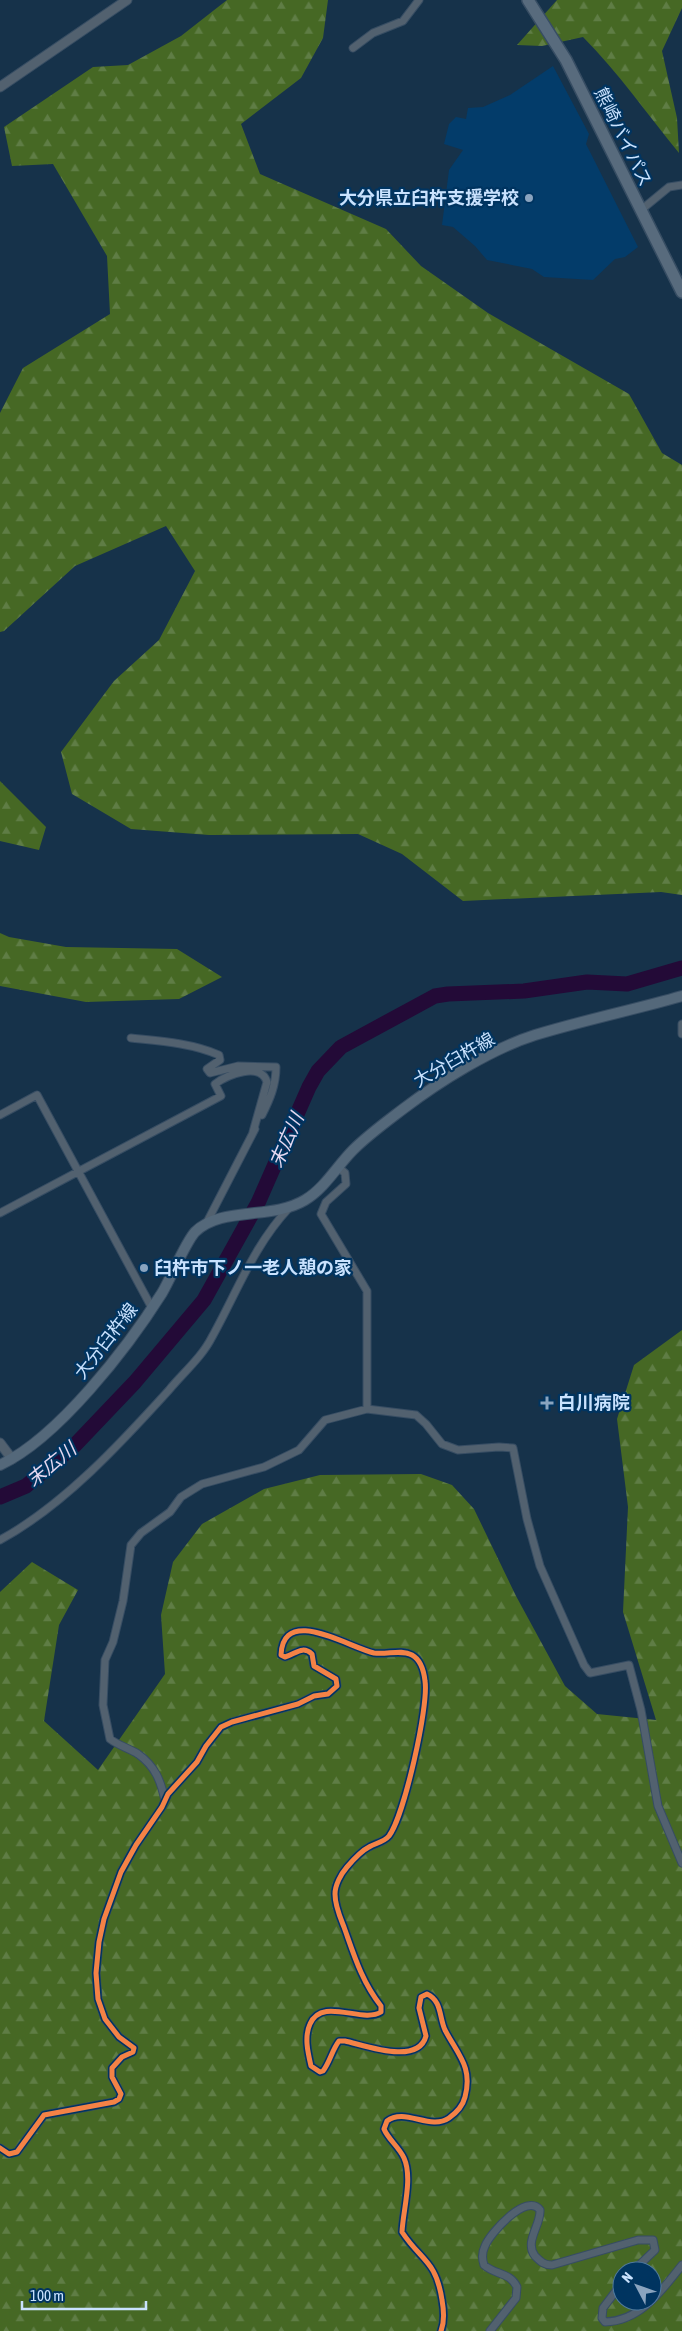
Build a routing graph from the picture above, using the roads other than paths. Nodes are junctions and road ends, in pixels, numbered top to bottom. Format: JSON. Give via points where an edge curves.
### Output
{"nodes":[{"id":1,"x":127,"y":0,"type":"edge"},
{"id":2,"x":419,"y":0,"type":"edge"},
{"id":3,"x":528,"y":0,"type":"edge"},
{"id":4,"x":353,"y":48,"type":"dead end"},
{"id":5,"x":0,"y":87,"type":"edge"},
{"id":6,"x":682,"y":185,"type":"edge"},
{"id":7,"x":640,"y":210,"type":"junction"},
{"id":8,"x":682,"y":292,"type":"edge"},
{"id":9,"x":682,"y":996,"type":"edge"},
{"id":10,"x":682,"y":1024,"type":"edge"},
{"id":11,"x":682,"y":1034,"type":"edge"},
{"id":12,"x":131,"y":1038,"type":"dead end"},
{"id":13,"x":0,"y":1116,"type":"edge"},
{"id":14,"x":254,"y":1132,"type":"junction"},
{"id":15,"x":338,"y":1167,"type":"junction"},
{"id":16,"x":79,"y":1172,"type":"junction"},
{"id":17,"x":289,"y":1208,"type":"junction"},
{"id":18,"x":0,"y":1213,"type":"edge"},
{"id":19,"x":212,"y":1221,"type":"junction"},
{"id":20,"x":152,"y":1308,"type":"junction"},
{"id":21,"x":367,"y":1409,"type":"junction"},
{"id":22,"x":0,"y":1442,"type":"edge"},
{"id":23,"x":12,"y":1459,"type":"junction"},
{"id":24,"x":0,"y":1465,"type":"edge"},
{"id":25,"x":0,"y":1540,"type":"edge"},
{"id":26,"x":165,"y":1802,"type":"junction"},
{"id":27,"x":682,"y":1863,"type":"edge"},
{"id":28,"x":0,"y":2148,"type":"edge"},
{"id":29,"x":643,"y":2261,"type":"edge"},
{"id":30,"x":682,"y":2265,"type":"edge"},
{"id":31,"x":662,"y":2289,"type":"edge"},
{"id":32,"x":612,"y":2296,"type":"edge"},
{"id":33,"x":636,"y":2311,"type":"edge"},
{"id":34,"x":441,"y":2331,"type":"edge"},
{"id":35,"x":490,"y":2331,"type":"edge"}],
"edges":[{"from":1,"to":5,"type":"street"},
{"from":2,"to":4,"type":"street","via":[[403,21],[373,33]]},
{"from":3,"to":7,"type":"highway","name":"熊崎バイパス","via":[[566,60]]},
{"from":6,"to":7,"type":"street","via":[[669,187]]},
{"from":7,"to":8,"type":"highway","name":"熊崎バイパス"},
{"from":9,"to":15,"type":"main road","name":"大分臼杵線","via":[[534,1036],[507,1047],[406,1106],[366,1138]]},
{"from":10,"to":11,"type":"street"},
{"from":12,"to":14,"type":"street","via":[[196,1047],[219,1055],[220,1060],[207,1069],[210,1073],[238,1066],[276,1067],[272,1094]]},
{"from":13,"to":16,"type":"street","via":[[37,1095]]},
{"from":14,"to":16,"type":"street","via":[[267,1082],[263,1076],[249,1071],[215,1084],[221,1096]]},
{"from":14,"to":19,"type":"street"},
{"from":15,"to":17,"type":"main road","name":"大分臼杵線","via":[[313,1194]]},
{"from":15,"to":21,"type":"street","via":[[345,1174],[346,1184],[320,1212],[367,1292]]},
{"from":16,"to":18,"type":"street"},
{"from":16,"to":20,"type":"street"},
{"from":17,"to":19,"type":"main road","name":"大分臼杵線"},
{"from":17,"to":25,"type":"street","via":[[238,1284],[211,1339],[197,1358],[96,1468]]},
{"from":19,"to":20,"type":"main road","name":"大分臼杵線","via":[[193,1234]]},
{"from":20,"to":23,"type":"main road","name":"大分臼杵線","via":[[87,1393]]},
{"from":21,"to":26,"type":"street","via":[[325,1420],[299,1450],[264,1467],[202,1484],[181,1497],[170,1512],[141,1533],[131,1545],[123,1600],[113,1642],[104,1660],[103,1705],[110,1740],[137,1754],[152,1767],[161,1783]]},
{"from":21,"to":27,"type":"street","via":[[416,1415],[442,1444],[458,1450],[513,1448],[526,1518],[540,1566],[584,1665],[590,1673],[629,1665],[641,1710],[658,1806]]},
{"from":22,"to":23,"type":"street"},
{"from":23,"to":24,"type":"main road","name":"大分臼杵線"},
{"from":26,"to":28,"type":"street","via":[[122,1872],[99,1942],[96,1973],[101,2010],[112,2030],[134,2048],[112,2068],[112,2077],[121,2097],[114,2102],[48,2113],[36,2124],[17,2152],[9,2154]]},
{"from":26,"to":34,"type":"street","via":[[221,1728],[328,1694],[337,1686],[336,1679],[314,1666],[308,1650],[302,1649],[286,1657],[280,1655],[284,1638],[291,1632],[316,1632],[374,1652],[406,1653],[416,1658],[421,1666],[426,1683],[424,1704],[408,1783],[393,1828],[386,1838],[364,1850],[346,1868],[336,1888],[336,1902],[358,1969],[381,2006],[381,2012],[373,2015],[320,2013],[309,2026],[307,2045],[311,2066],[320,2072],[328,2065],[339,2041],[384,2051],[414,2049],[425,2040],[419,2008],[421,1997],[427,1994],[438,2004],[445,2030],[467,2071],[463,2102],[446,2120],[427,2121],[397,2116],[387,2121],[384,2129],[405,2160],[406,2207],[402,2232],[423,2255],[439,2280],[444,2313]]},
{"from":29,"to":35,"type":"street","via":[[655,2250],[653,2240],[638,2240],[552,2265],[540,2262],[533,2252],[532,2242],[540,2210],[531,2205],[523,2206],[491,2236],[482,2252],[484,2265],[509,2276],[517,2287],[516,2298]]},
{"from":30,"to":31,"type":"street"},
{"from":32,"to":33,"type":"street","via":[[602,2308],[605,2322],[614,2322]]}]}
